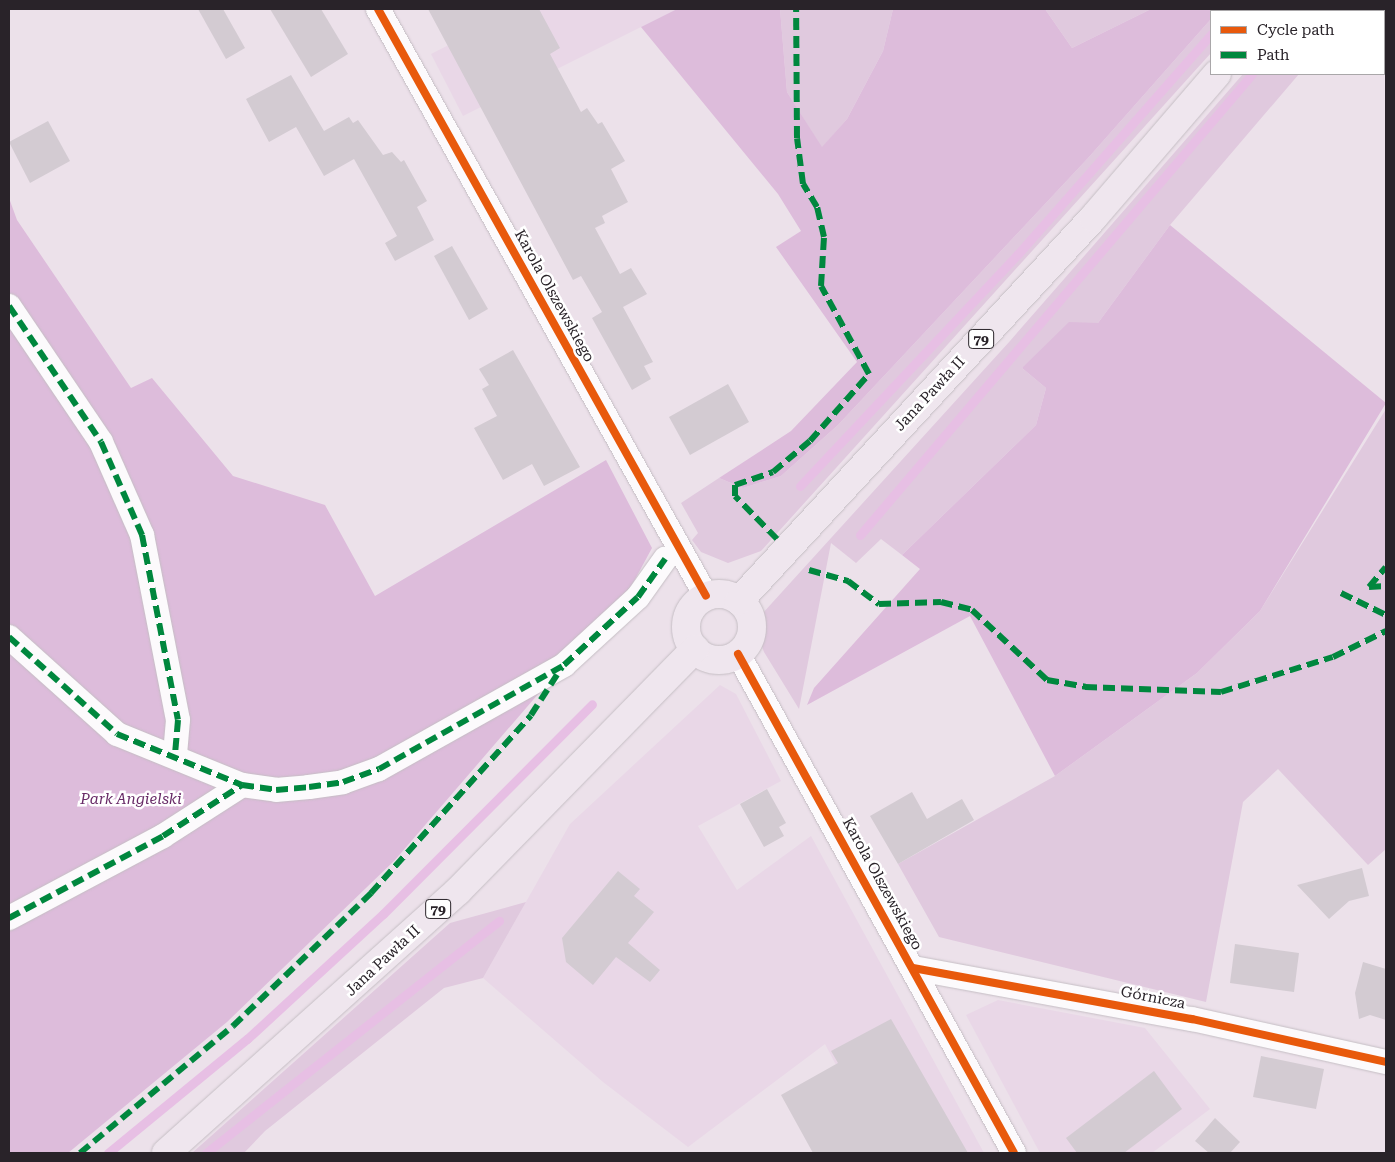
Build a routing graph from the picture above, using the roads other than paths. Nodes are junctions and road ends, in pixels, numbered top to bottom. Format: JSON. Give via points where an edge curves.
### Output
{"nodes":[{"id":1,"x":378,"y":9,"type":"edge"},
{"id":2,"x":1216,"y":75,"type":"edge"},
{"id":3,"x":9,"y":306,"type":"edge"},
{"id":4,"x":666,"y":559,"type":"dead end"},
{"id":5,"x":706,"y":596,"type":"junction"},
{"id":6,"x":739,"y":601,"type":"junction"},
{"id":7,"x":9,"y":637,"type":"edge"},
{"id":8,"x":695,"y":650,"type":"junction"},
{"id":9,"x":738,"y":654,"type":"junction"},
{"id":10,"x":175,"y":757,"type":"junction"},
{"id":11,"x":242,"y":785,"type":"junction"},
{"id":12,"x":9,"y":918,"type":"edge"},
{"id":13,"x":913,"y":968,"type":"junction"},
{"id":14,"x":1386,"y":1062,"type":"edge"},
{"id":15,"x":166,"y":1153,"type":"edge"},
{"id":16,"x":1014,"y":1153,"type":"edge"}],
"edges":[{"from":1,"to":5,"type":"street","name":"Karola Olszewskiego"},
{"from":2,"to":6,"type":"main road","name":"Jana Pawła II","number":"79","via":[[1093,218]]},
{"from":3,"to":10,"type":"street","via":[[101,442],[142,535],[178,720]]},
{"from":4,"to":11,"type":"street","via":[[638,597],[564,665],[379,769],[343,782],[309,787],[276,790]]},
{"from":5,"to":6,"type":"main road","via":[[724,594]]},
{"from":5,"to":8,"type":"main road","via":[[688,616],[686,634]]},
{"from":6,"to":9,"type":"main road","via":[[752,622],[747,646]]},
{"from":7,"to":10,"type":"street","via":[[117,734]]},
{"from":8,"to":9,"type":"main road","via":[[720,660]]},
{"from":8,"to":15,"type":"main road","name":"Jana Pawła II","number":"79","via":[[458,891]]},
{"from":9,"to":13,"type":"street","name":"Karola Olszewskiego"},
{"from":10,"to":11,"type":"street","via":[[211,776]]},
{"from":11,"to":12,"type":"street","via":[[163,836]]},
{"from":13,"to":14,"type":"street","name":"Górnicza","via":[[1192,1019]]},
{"from":13,"to":16,"type":"street","name":"Karola Olszewskiego"}]}
